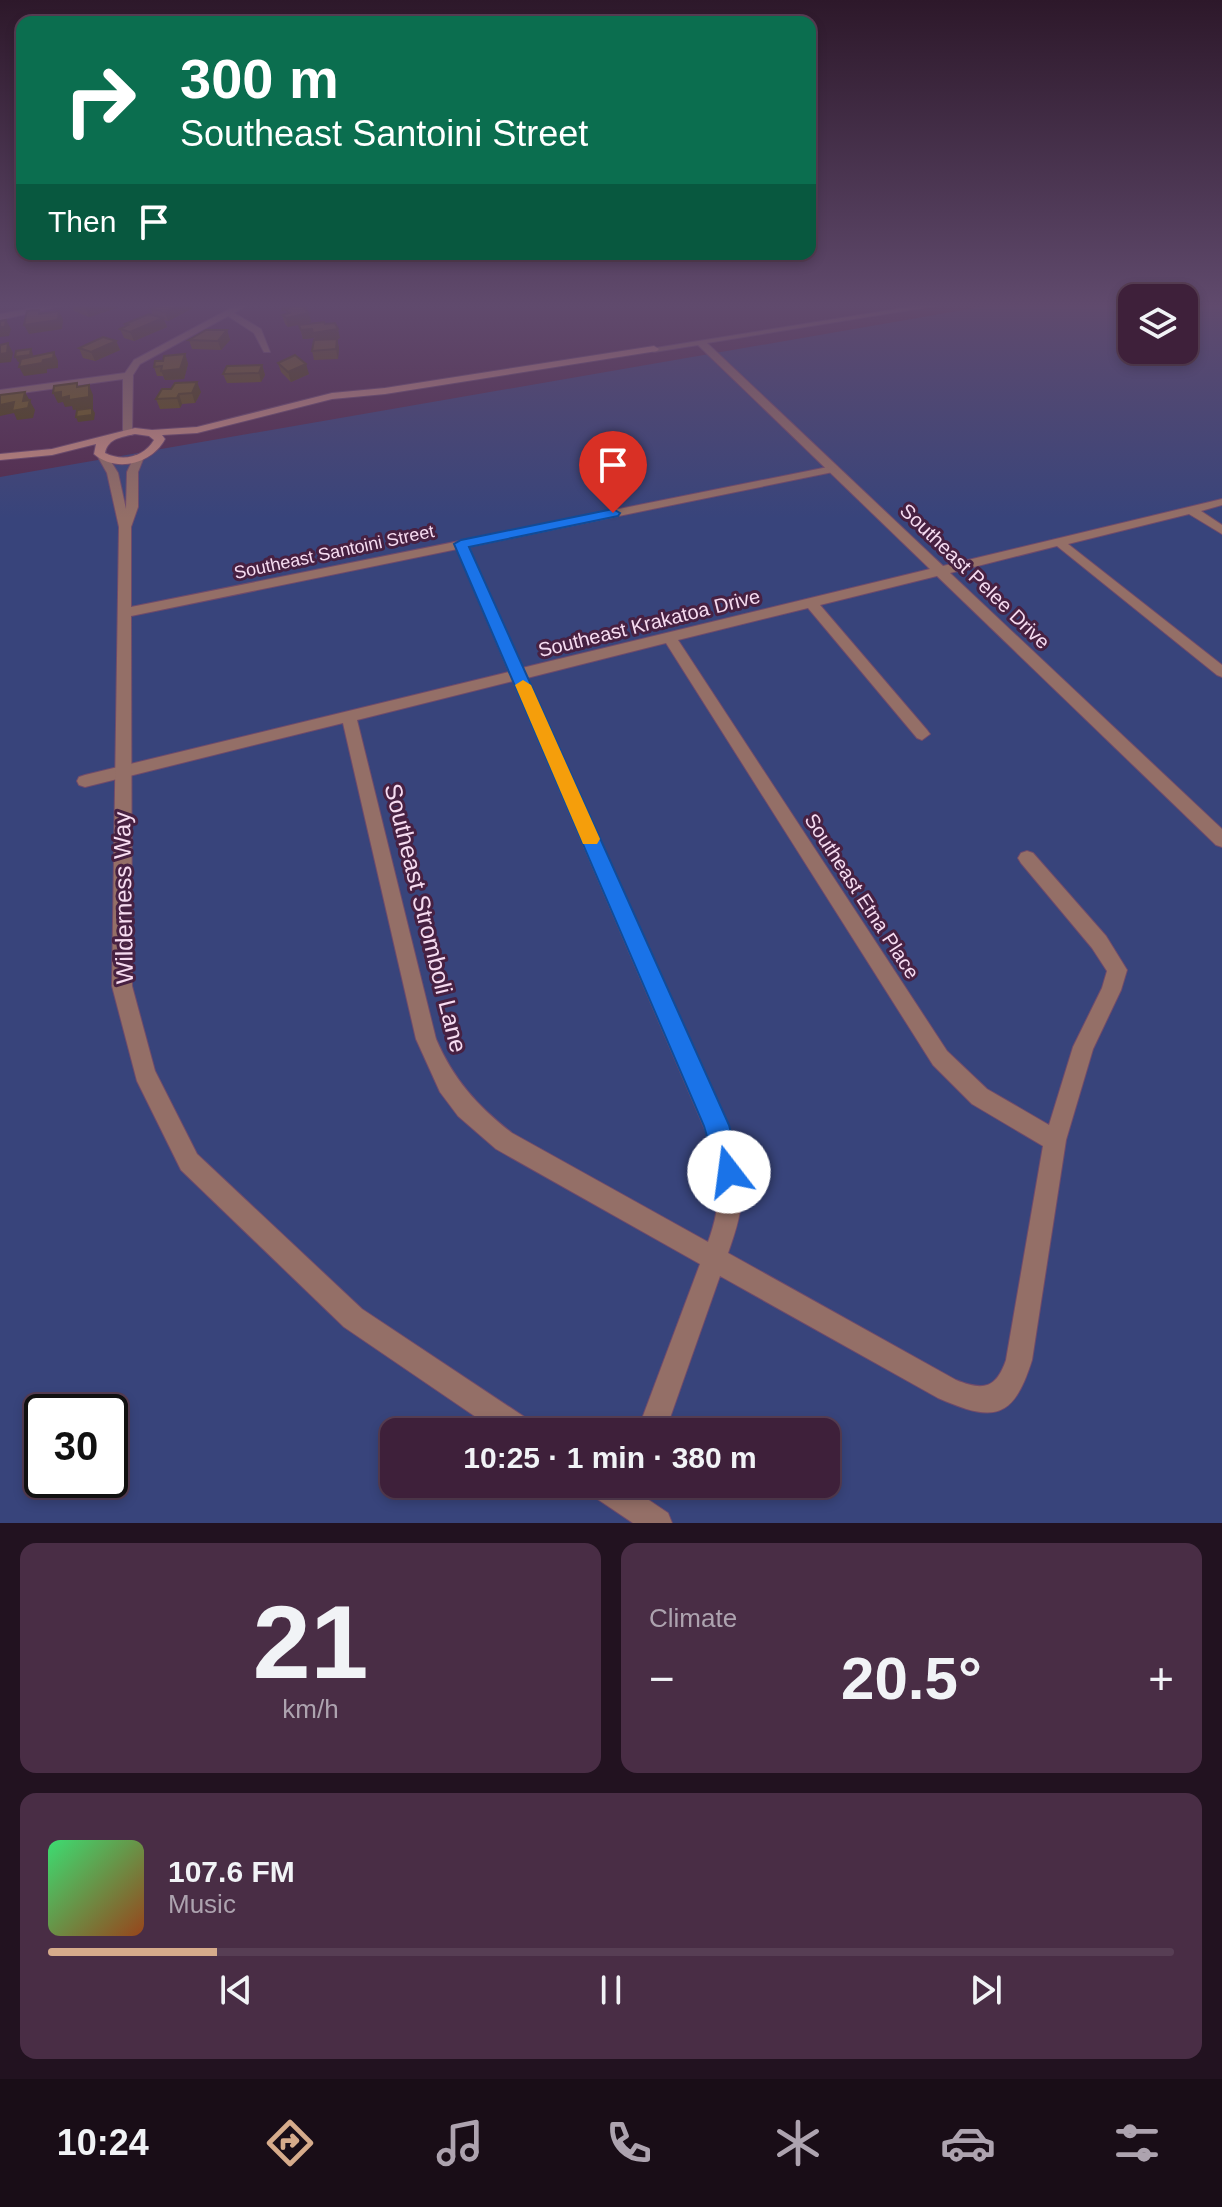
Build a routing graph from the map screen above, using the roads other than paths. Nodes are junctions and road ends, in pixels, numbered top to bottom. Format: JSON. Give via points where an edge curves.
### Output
{"nodes":[{"id":1,"x":120,"y":376,"type":"edge"},
{"id":2,"x":128,"y":376,"type":"edge"},
{"id":3,"x":481,"y":376,"type":"edge"},
{"id":4,"x":736,"y":376,"type":"edge"},
{"id":5,"x":385,"y":391,"type":"junction"},
{"id":6,"x":0,"y":393,"type":"edge"},
{"id":7,"x":128,"y":433,"type":"junction"},
{"id":8,"x":152,"y":433,"type":"junction"},
{"id":9,"x":107,"y":440,"type":"junction"},
{"id":10,"x":155,"y":449,"type":"junction"},
{"id":11,"x":0,"y":457,"type":"edge"},
{"id":12,"x":103,"y":457,"type":"junction"},
{"id":13,"x":139,"y":457,"type":"junction"},
{"id":14,"x":0,"y":466,"type":"edge"},
{"id":15,"x":833,"y":469,"type":"junction"},
{"id":16,"x":1222,"y":502,"type":"edge"},
{"id":17,"x":1192,"y":510,"type":"junction"},
{"id":18,"x":125,"y":527,"type":"junction"},
{"id":19,"x":1222,"y":530,"type":"edge"},
{"id":20,"x":1060,"y":543,"type":"junction"},
{"id":21,"x":461,"y":544,"type":"junction"},
{"id":22,"x":941,"y":572,"type":"junction"},
{"id":23,"x":812,"y":604,"type":"junction"},
{"id":24,"x":124,"y":613,"type":"junction"},
{"id":25,"x":670,"y":638,"type":"junction"},
{"id":26,"x":1222,"y":672,"type":"edge"},
{"id":27,"x":519,"y":675,"type":"junction"},
{"id":28,"x":349,"y":717,"type":"junction"},
{"id":29,"x":922,"y":734,"type":"dead end"},
{"id":30,"x":123,"y":772,"type":"junction"},
{"id":31,"x":85,"y":781,"type":"dead end"},
{"id":32,"x":1222,"y":840,"type":"edge"},
{"id":33,"x":1027,"y":858,"type":"dead end"},
{"id":34,"x":1055,"y":1140,"type":"junction"},
{"id":35,"x":716,"y":1260,"type":"junction"},
{"id":36,"x":501,"y":1418,"type":"edge"},
{"id":37,"x":656,"y":1418,"type":"edge"},
{"id":38,"x":634,"y":1498,"type":"edge"},
{"id":39,"x":658,"y":1523,"type":"edge"}],
"edges":[{"from":1,"to":6,"type":"street"},
{"from":2,"to":7,"type":"street"},
{"from":3,"to":5,"type":"main road"},
{"from":4,"to":15,"type":"street","name":"Southeast Pelee Drive"},
{"from":5,"to":8,"type":"main road","via":[[332,396],[197,430]]},
{"from":5,"to":10,"type":"main road"},
{"from":7,"to":8,"type":"main road"},
{"from":7,"to":9,"type":"main road"},
{"from":8,"to":10,"type":"main road","via":[[160,439]]},
{"from":9,"to":11,"type":"main road"},
{"from":9,"to":12,"type":"main road","via":[[98,449]]},
{"from":10,"to":13,"type":"main road"},
{"from":12,"to":13,"type":"main road"},
{"from":12,"to":14,"type":"main road","via":[[77,455]]},
{"from":12,"to":18,"type":"street","name":"Wilderness Way","via":[[114,474]]},
{"from":13,"to":18,"type":"street","name":"Wilderness Way","via":[[131,475],[133,513]]},
{"from":15,"to":21,"type":"street","name":"Southeast Santoini Street"},
{"from":15,"to":22,"type":"street","name":"Southeast Pelee Drive"},
{"from":16,"to":17,"type":"street","name":"Southeast Krakatoa Drive"},
{"from":17,"to":19,"type":"street"},
{"from":17,"to":20,"type":"street","name":"Southeast Krakatoa Drive"},
{"from":18,"to":24,"type":"street","name":"Wilderness Way"},
{"from":20,"to":22,"type":"street","name":"Southeast Krakatoa Drive"},
{"from":20,"to":26,"type":"street"},
{"from":21,"to":24,"type":"street","name":"Southeast Santoini Street"},
{"from":21,"to":27,"type":"street"},
{"from":22,"to":23,"type":"street","name":"Southeast Krakatoa Drive"},
{"from":22,"to":32,"type":"street","name":"Southeast Pelee Drive"},
{"from":23,"to":25,"type":"street","name":"Southeast Krakatoa Drive"},
{"from":23,"to":29,"type":"street"},
{"from":24,"to":30,"type":"street","name":"Wilderness Way"},
{"from":25,"to":27,"type":"street","name":"Southeast Krakatoa Drive"},
{"from":25,"to":34,"type":"street","name":"Southeast Etna Place","via":[[940,1058],[986,1104]]},
{"from":27,"to":28,"type":"street","name":"Southeast Krakatoa Drive"},
{"from":27,"to":35,"type":"street","via":[[727,1155],[732,1189]]},
{"from":28,"to":30,"type":"street","name":"Southeast Krakatoa Drive"},
{"from":28,"to":35,"type":"street","name":"Southeast Stromboli Lane","via":[[426,1039],[455,1099],[504,1141]]},
{"from":30,"to":31,"type":"street","name":"Southeast Krakatoa Drive"},
{"from":30,"to":36,"type":"street","name":"Wilderness Way","via":[[122,986],[145,1074],[189,1162],[353,1318]]},
{"from":33,"to":34,"type":"street","via":[[1117,970],[1083,1047]]},
{"from":34,"to":35,"type":"street","name":"Southeast Stromboli Lane","via":[[1019,1360],[1011,1385],[994,1399],[971,1399],[947,1389]]},
{"from":35,"to":37,"type":"street"},
{"from":38,"to":39,"type":"street"}]}
